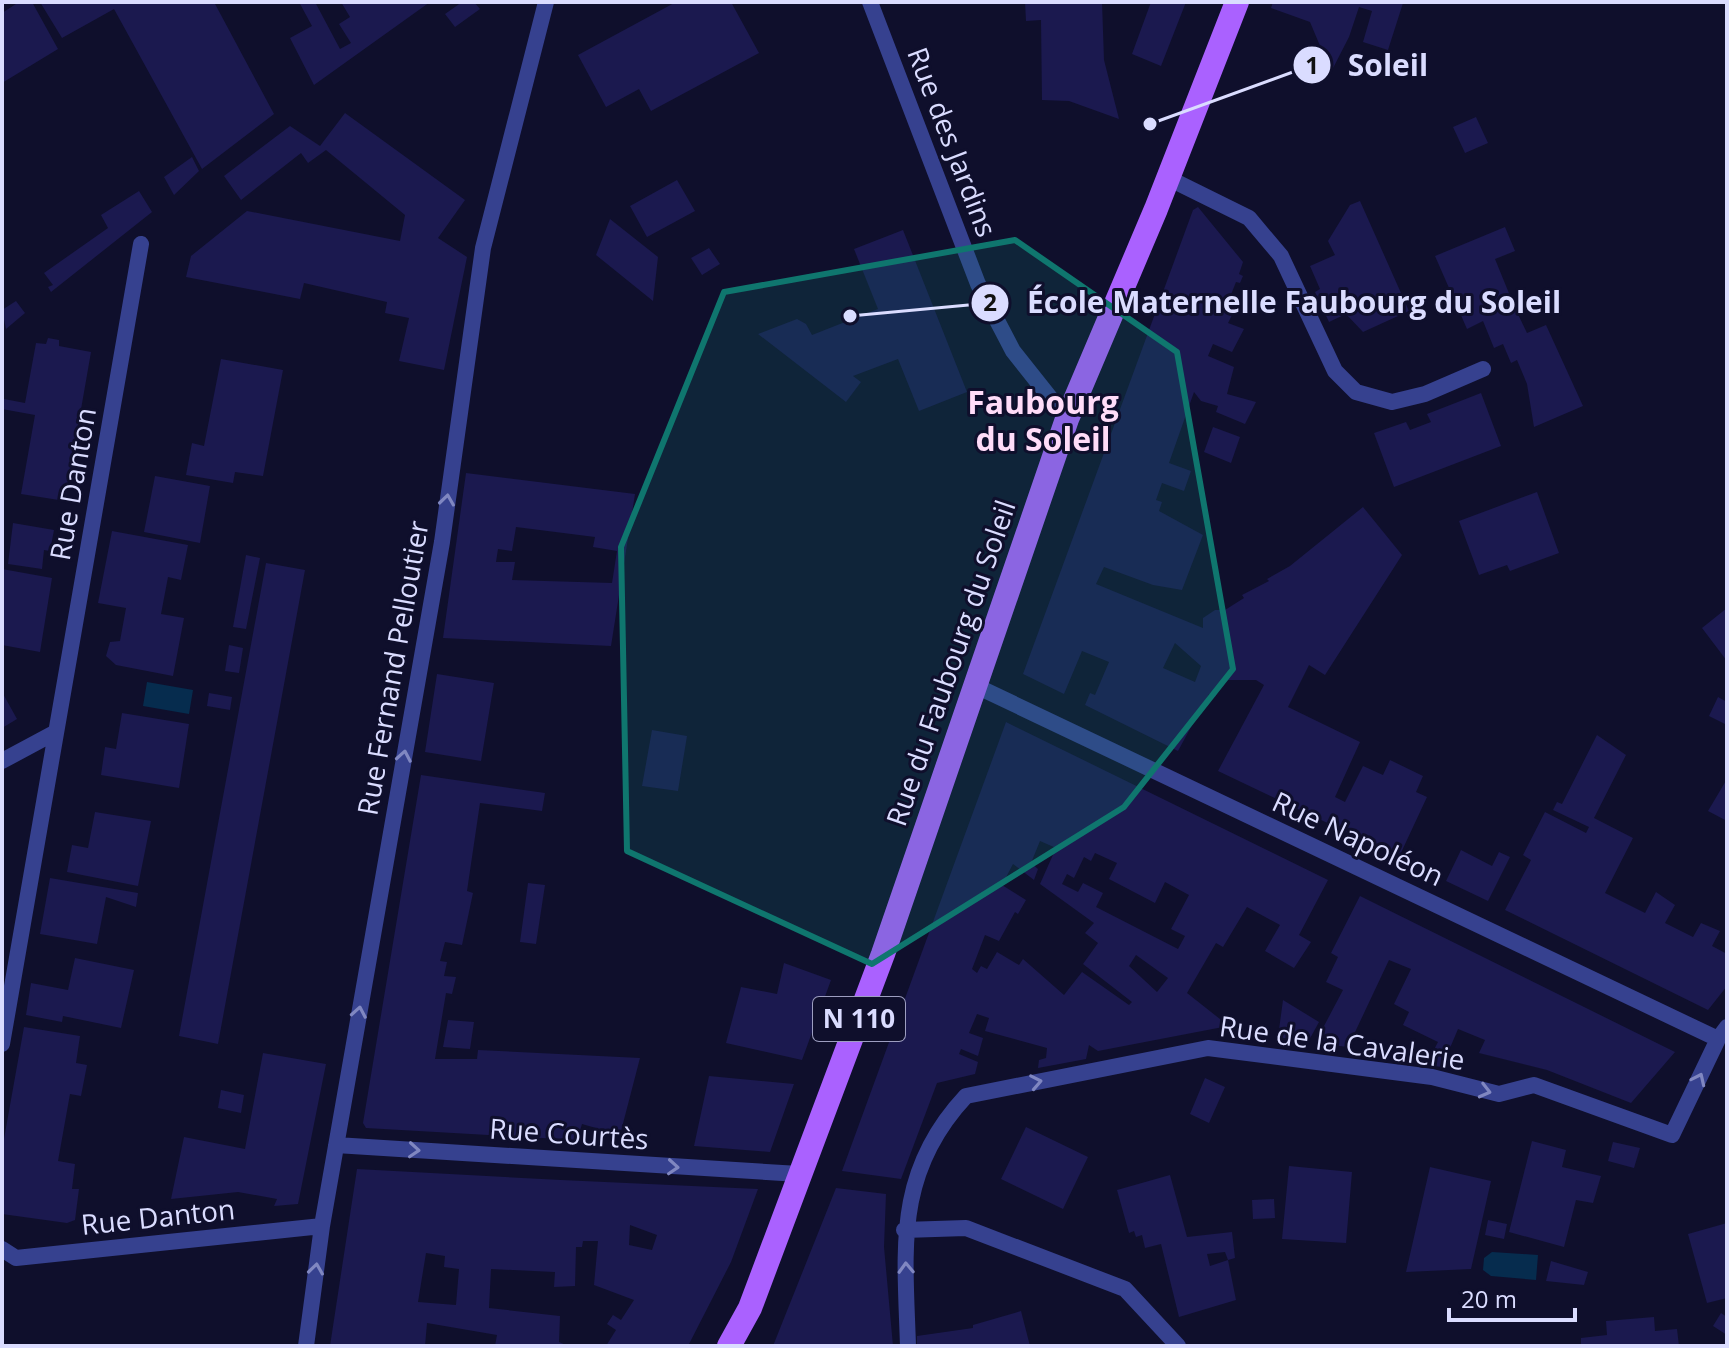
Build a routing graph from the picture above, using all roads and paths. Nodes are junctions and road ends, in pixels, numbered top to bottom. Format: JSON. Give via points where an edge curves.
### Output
{"nodes":[{"id":1,"x":546,"y":2,"type":"edge"},
{"id":2,"x":870,"y":2,"type":"edge"},
{"id":3,"x":1237,"y":2,"type":"edge"},
{"id":4,"x":1168,"y":178,"type":"junction"},
{"id":5,"x":141,"y":244,"type":"dead end"},
{"id":6,"x":1483,"y":369,"type":"dead end"},
{"id":7,"x":1067,"y":419,"type":"junction"},
{"id":8,"x":976,"y":686,"type":"junction"},
{"id":9,"x":56,"y":732,"type":"junction"},
{"id":10,"x":2,"y":761,"type":"edge"},
{"id":11,"x":1722,"y":1033,"type":"edge"},
{"id":12,"x":2,"y":1044,"type":"edge"},
{"id":13,"x":336,"y":1145,"type":"junction"},
{"id":14,"x":799,"y":1174,"type":"junction"},
{"id":15,"x":322,"y":1226,"type":"junction"},
{"id":16,"x":904,"y":1230,"type":"junction"},
{"id":17,"x":2,"y":1249,"type":"edge"},
{"id":18,"x":306,"y":1346,"type":"edge"},
{"id":19,"x":729,"y":1346,"type":"edge"},
{"id":20,"x":908,"y":1346,"type":"edge"},
{"id":21,"x":1178,"y":1346,"type":"edge"}],
"edges":[{"from":13,"to":1,"type":"street","name":"Rue Fernand Pelloutier","one_way":true,"via":[[442,542],[483,248]]},
{"from":2,"to":7,"type":"street","name":"Rue des Jardins","via":[[978,284],[1013,351]]},
{"from":3,"to":4,"type":"main road","name":"Rue du Faubourg du Soleil","number":"N 110"},
{"from":4,"to":6,"type":"street","via":[[1249,218],[1281,256],[1335,371],[1356,392],[1392,402]]},
{"from":4,"to":7,"type":"main road","name":"Rue du Faubourg du Soleil","number":"N 110"},
{"from":5,"to":9,"type":"street","name":"Rue Danton"},
{"from":7,"to":8,"type":"main road","name":"Rue du Faubourg du Soleil","number":"N 110"},
{"from":8,"to":11,"type":"street","name":"Rue Napoléon"},
{"from":8,"to":14,"type":"main road","name":"Rue du Faubourg du Soleil","number":"N 110"},
{"from":9,"to":10,"type":"street"},
{"from":9,"to":12,"type":"street","name":"Rue Danton"},
{"from":16,"to":11,"type":"street","name":"Rue de la Cavalerie","one_way":true,"via":[[918,1169],[942,1122],[966,1096],[1208,1048],[1432,1077],[1499,1094],[1534,1085],[1672,1135]]},
{"from":13,"to":14,"type":"street","name":"Rue Courtès","one_way":true},
{"from":13,"to":15,"type":"street","name":"Rue Fernand Pelloutier"},
{"from":14,"to":19,"type":"main road","name":"Rue du Faubourg du Soleil","number":"N 110","via":[[750,1308]]},
{"from":15,"to":17,"type":"street","name":"Rue Danton","via":[[16,1258]]},
{"from":18,"to":15,"type":"street","name":"Rue Fernand Pelloutier","one_way":true},
{"from":20,"to":16,"type":"street","name":"Rue de la Cavalerie","one_way":true},
{"from":16,"to":21,"type":"street","via":[[966,1228],[1125,1289]]}]}
